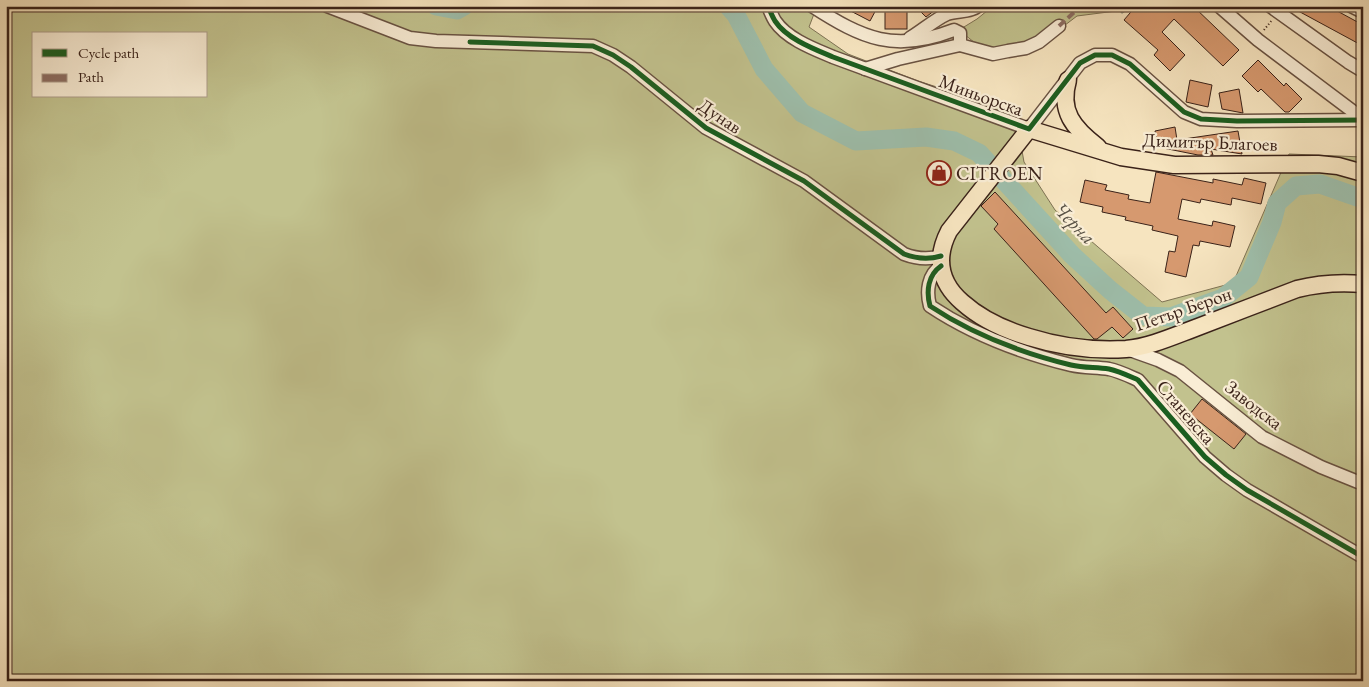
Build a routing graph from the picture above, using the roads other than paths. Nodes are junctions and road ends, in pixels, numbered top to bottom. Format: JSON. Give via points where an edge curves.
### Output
{"nodes":[{"id":1,"x":327,"y":6,"type":"edge"},
{"id":2,"x":768,"y":6,"type":"edge"},
{"id":3,"x":812,"y":6,"type":"edge"},
{"id":4,"x":978,"y":6,"type":"edge"},
{"id":5,"x":1219,"y":6,"type":"edge"},
{"id":6,"x":1352,"y":6,"type":"edge"},
{"id":7,"x":1274,"y":9,"type":"edge"},
{"id":8,"x":1363,"y":12,"type":"edge"},
{"id":9,"x":1059,"y":26,"type":"dead end"},
{"id":10,"x":903,"y":42,"type":"junction"},
{"id":11,"x":960,"y":45,"type":"junction"},
{"id":12,"x":865,"y":69,"type":"junction"},
{"id":13,"x":1363,"y":70,"type":"edge"},
{"id":14,"x":1068,"y":80,"type":"junction"},
{"id":15,"x":1363,"y":120,"type":"edge"},
{"id":16,"x":1029,"y":129,"type":"junction"},
{"id":17,"x":1106,"y":152,"type":"junction"},
{"id":18,"x":1363,"y":173,"type":"edge"},
{"id":19,"x":941,"y":261,"type":"junction"},
{"id":20,"x":1363,"y":284,"type":"edge"},
{"id":21,"x":1127,"y":349,"type":"junction"},
{"id":22,"x":1363,"y":484,"type":"edge"},
{"id":23,"x":1363,"y":557,"type":"edge"}],
"edges":[{"from":1,"to":19,"type":"street","name":"Дунав","via":[[410,38],[593,46],[631,67],[706,128],[804,181],[904,254]]},
{"from":2,"to":12,"type":"street","name":"Миньорска","via":[[776,22],[806,46]]},
{"from":3,"to":10,"type":"street","via":[[860,34]]},
{"from":4,"to":10,"type":"street","via":[[945,15]]},
{"from":5,"to":15,"type":"street"},
{"from":6,"to":8,"type":"street"},
{"from":7,"to":13,"type":"street"},
{"from":9,"to":11,"type":"street","via":[[1039,42],[1017,50],[993,54]]},
{"from":10,"to":11,"type":"street","via":[[933,38],[954,30],[960,33]]},
{"from":11,"to":12,"type":"street","via":[[898,58]]},
{"from":12,"to":16,"type":"street","name":"Миньорска"},
{"from":14,"to":15,"type":"street","name":"Миньорска","via":[[1085,59],[1112,55],[1137,69],[1184,112],[1201,119]]},
{"from":14,"to":16,"type":"street","name":"Миньорска"},
{"from":14,"to":17,"type":"main road","via":[[1064,101],[1072,121],[1084,136]]},
{"from":16,"to":17,"type":"main road","name":"Димитър Благоев"},
{"from":16,"to":19,"type":"main road","via":[[949,231],[941,248]]},
{"from":17,"to":18,"type":"main road","name":"Димитър Благоев","via":[[1134,160],[1174,164],[1318,164]]},
{"from":19,"to":21,"type":"main road","name":"Петър Берон","via":[[950,288],[985,319],[1040,340],[1079,349]]},
{"from":19,"to":23,"type":"street","name":"Станевска","via":[[933,271],[927,292],[930,306],[1032,355],[1080,367],[1109,369],[1138,380],[1205,457],[1226,475]]},
{"from":20,"to":21,"type":"main road","name":"Петър Берон","via":[[1334,282],[1298,289],[1166,340]]},
{"from":21,"to":22,"type":"street","name":"Заводска","via":[[1180,371],[1262,437]]}]}
